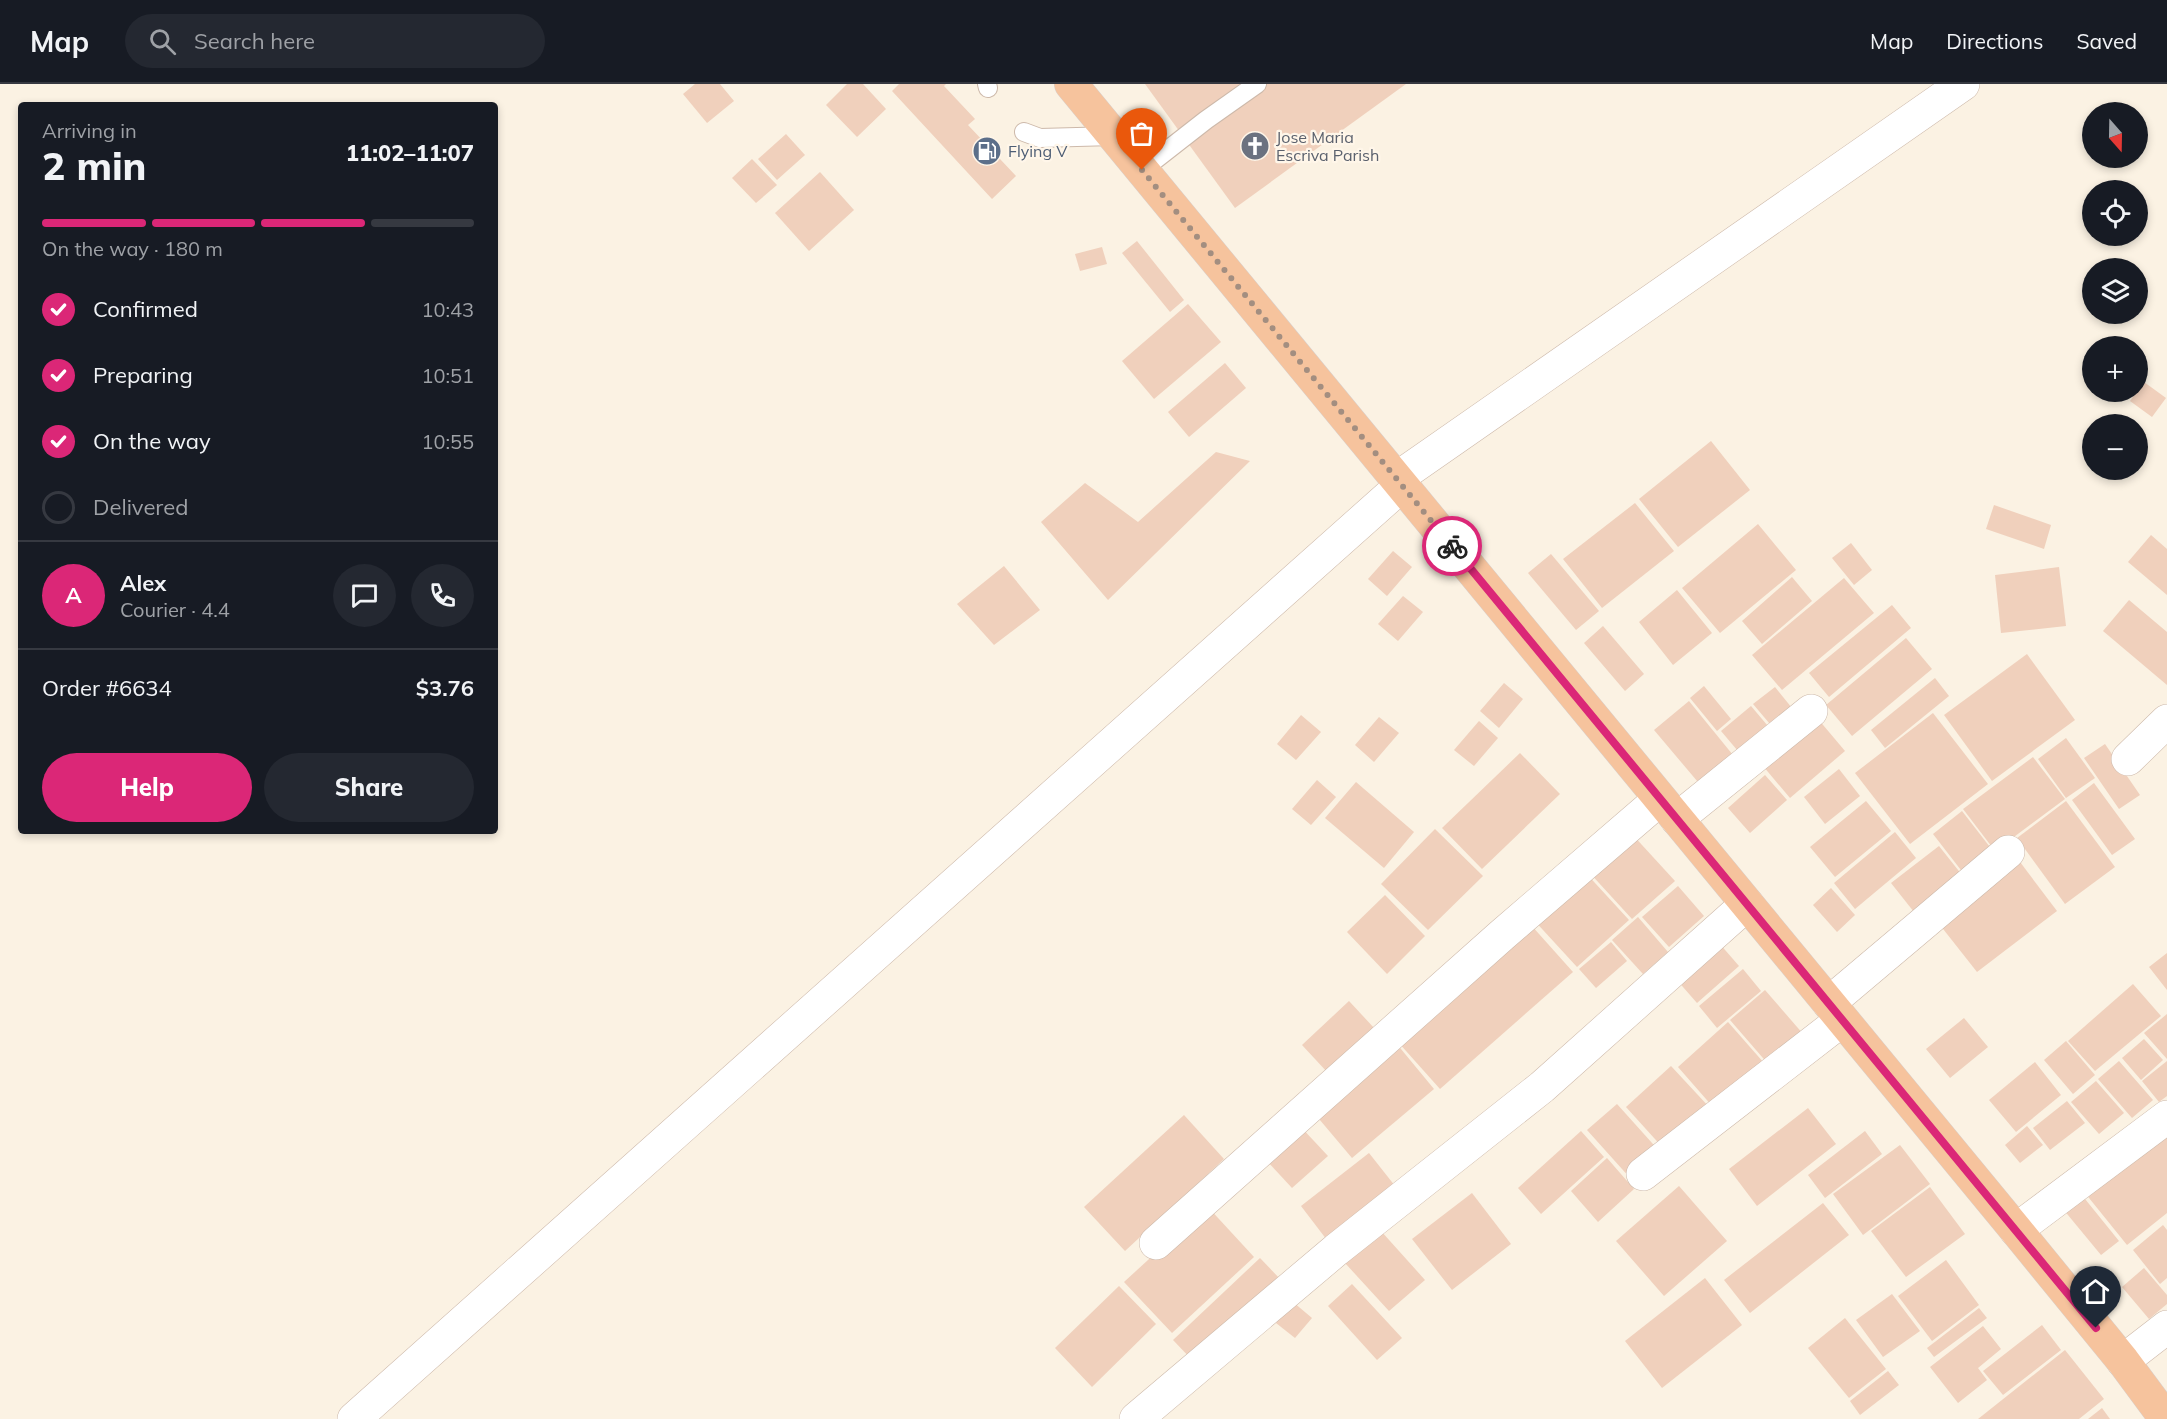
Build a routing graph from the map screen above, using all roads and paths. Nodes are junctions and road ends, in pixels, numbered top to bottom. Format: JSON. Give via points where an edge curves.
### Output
{"nodes":[{"id":1,"x":1071,"y":84,"type":"edge"},
{"id":2,"x":1257,"y":84,"type":"edge"},
{"id":3,"x":1963,"y":84,"type":"edge"},
{"id":4,"x":1024,"y":132,"type":"dead end"},
{"id":5,"x":1114,"y":136,"type":"junction"},
{"id":6,"x":1142,"y":170,"type":"junction"},
{"id":7,"x":1399,"y":482,"type":"junction"},
{"id":8,"x":1811,"y":711,"type":"dead end"},
{"id":9,"x":2167,"y":721,"type":"edge"},
{"id":10,"x":2128,"y":759,"type":"dead end"},
{"id":11,"x":1668,"y":809,"type":"junction"},
{"id":12,"x":2008,"y":852,"type":"dead end"},
{"id":13,"x":1747,"y":904,"type":"junction"},
{"id":14,"x":1836,"y":1012,"type":"junction"},
{"id":15,"x":2167,"y":1117,"type":"edge"},
{"id":16,"x":1643,"y":1174,"type":"dead end"},
{"id":17,"x":2016,"y":1230,"type":"junction"},
{"id":18,"x":1156,"y":1243,"type":"dead end"},
{"id":19,"x":2167,"y":1327,"type":"edge"},
{"id":20,"x":2123,"y":1361,"type":"junction"},
{"id":21,"x":354,"y":1419,"type":"edge"},
{"id":22,"x":1136,"y":1419,"type":"edge"},
{"id":23,"x":2166,"y":1419,"type":"edge"}],
"edges":[{"from":1,"to":5,"type":"highway"},
{"from":2,"to":6,"type":"lane"},
{"from":3,"to":7,"type":"street"},
{"from":4,"to":5,"type":"lane","via":[[1040,138]]},
{"from":5,"to":6,"type":"highway"},
{"from":6,"to":7,"type":"highway"},
{"from":7,"to":11,"type":"highway"},
{"from":7,"to":21,"type":"street"},
{"from":8,"to":11,"type":"street"},
{"from":9,"to":10,"type":"street"},
{"from":11,"to":13,"type":"highway"},
{"from":11,"to":18,"type":"street","via":[[1502,935]]},
{"from":12,"to":14,"type":"street"},
{"from":13,"to":14,"type":"highway"},
{"from":13,"to":22,"type":"street","via":[[1542,1087],[1336,1250]]},
{"from":14,"to":16,"type":"street"},
{"from":14,"to":17,"type":"highway"},
{"from":15,"to":17,"type":"street"},
{"from":17,"to":20,"type":"highway"},
{"from":19,"to":20,"type":"street"},
{"from":20,"to":23,"type":"highway"}]}
